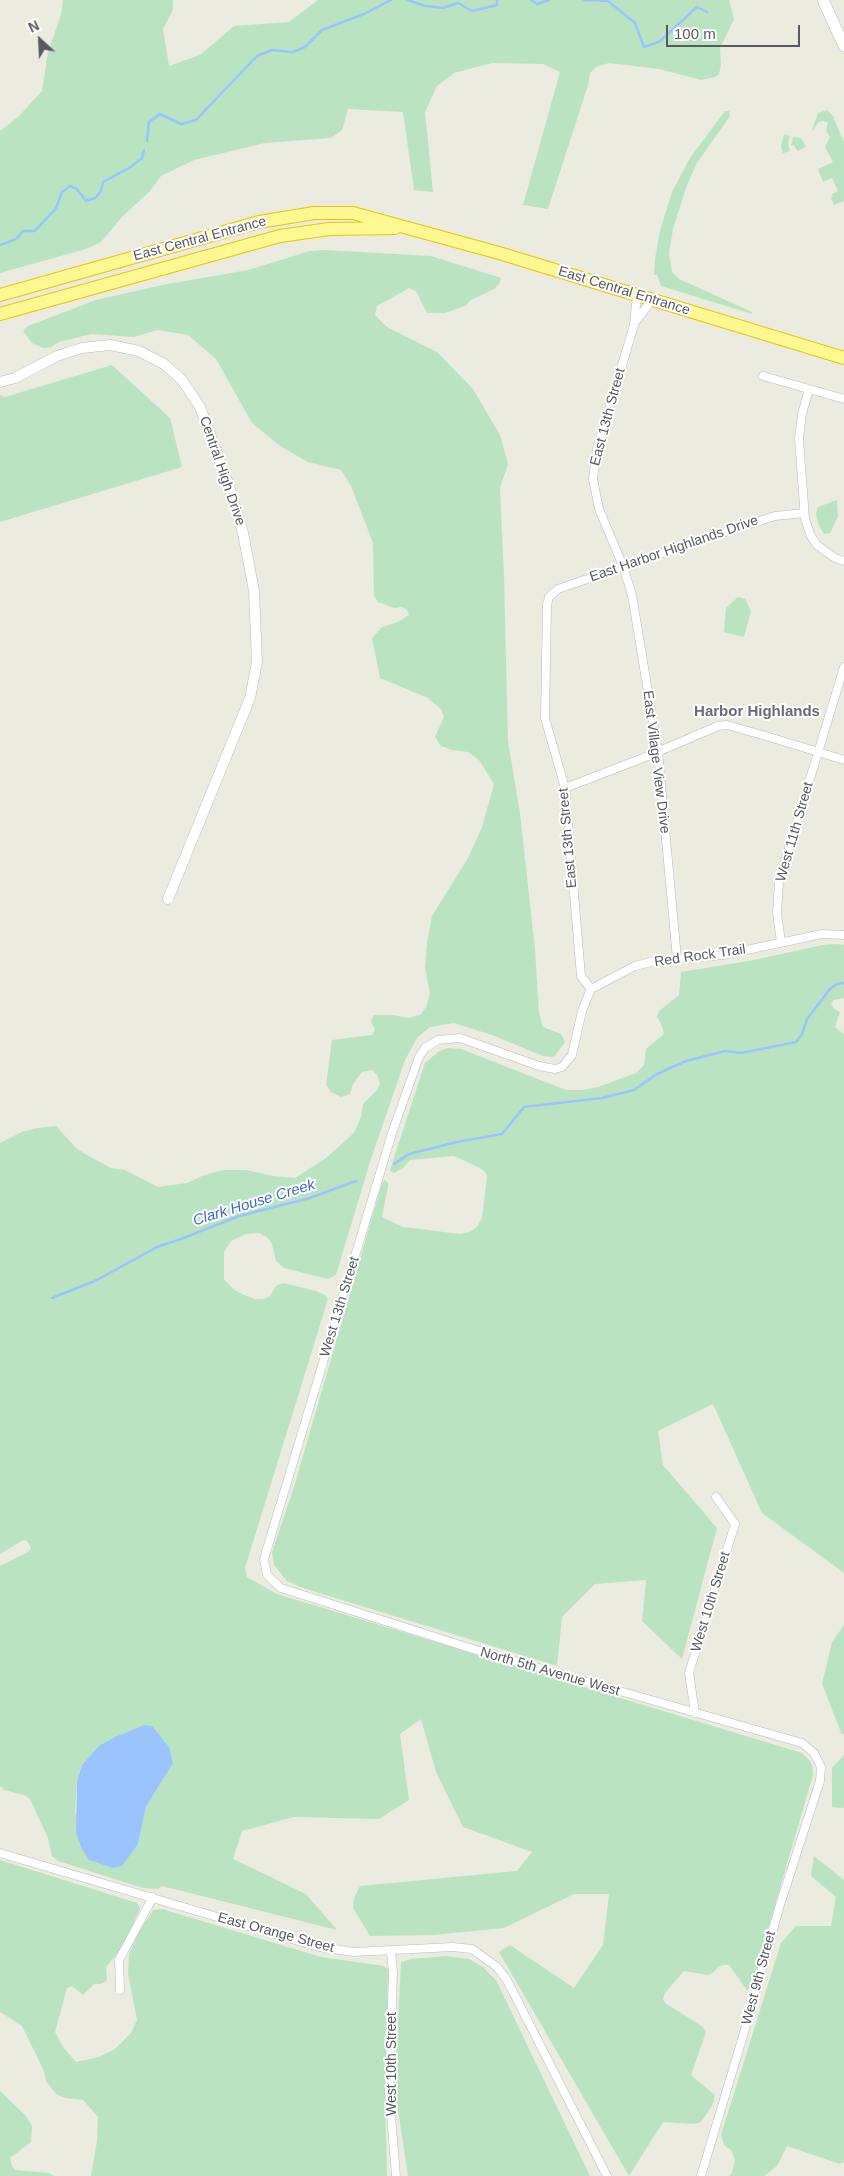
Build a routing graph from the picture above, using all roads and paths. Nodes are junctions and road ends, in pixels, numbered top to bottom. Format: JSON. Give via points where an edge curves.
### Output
{"nodes":[{"id":1,"x":823,"y":0,"type":"edge"},
{"id":2,"x":844,"y":46,"type":"edge"},
{"id":3,"x":402,"y":228,"type":"junction"},
{"id":4,"x":0,"y":295,"type":"edge"},
{"id":5,"x":636,"y":295,"type":"junction"},
{"id":6,"x":652,"y":300,"type":"junction"},
{"id":7,"x":0,"y":314,"type":"edge"},
{"id":8,"x":634,"y":325,"type":"junction"},
{"id":9,"x":844,"y":358,"type":"edge"},
{"id":10,"x":764,"y":376,"type":"dead end"},
{"id":11,"x":0,"y":382,"type":"edge"},
{"id":12,"x":809,"y":389,"type":"junction"},
{"id":13,"x":844,"y":399,"type":"edge"},
{"id":14,"x":804,"y":513,"type":"junction"},
{"id":15,"x":844,"y":561,"type":"edge"},
{"id":16,"x":623,"y":566,"type":"junction"},
{"id":17,"x":549,"y":597,"type":"joint"},
{"id":18,"x":844,"y":667,"type":"edge"},
{"id":19,"x":658,"y":752,"type":"junction"},
{"id":20,"x":818,"y":752,"type":"junction"},
{"id":21,"x":844,"y":760,"type":"edge"},
{"id":22,"x":565,"y":788,"type":"junction"},
{"id":23,"x":168,"y":899,"type":"dead end"},
{"id":24,"x":844,"y":935,"type":"edge"},
{"id":25,"x":781,"y":942,"type":"junction"},
{"id":26,"x":677,"y":959,"type":"junction"},
{"id":27,"x":591,"y":989,"type":"junction"},
{"id":28,"x":716,"y":1497,"type":"dead end"},
{"id":29,"x":265,"y":1569,"type":"joint"},
{"id":30,"x":695,"y":1713,"type":"junction"},
{"id":31,"x":820,"y":1781,"type":"joint"},
{"id":32,"x":0,"y":1854,"type":"edge"},
{"id":33,"x":153,"y":1897,"type":"junction"},
{"id":34,"x":391,"y":1952,"type":"junction"},
{"id":35,"x":120,"y":1990,"type":"dead end"},
{"id":36,"x":396,"y":2176,"type":"edge"},
{"id":37,"x":607,"y":2176,"type":"edge"},
{"id":38,"x":701,"y":2176,"type":"edge"}],
"edges":[{"from":1,"to":2,"type":"main road"},
{"from":3,"to":4,"type":"highway","name":"East Central Entrance","via":[[353,213],[290,216]]},
{"from":3,"to":5,"type":"highway","name":"East Central Entrance","via":[[459,241]]},
{"from":3,"to":7,"type":"highway","name":"East Central Entrance","via":[[329,229],[280,236]]},
{"from":5,"to":6,"type":"highway","name":"East Central Entrance"},
{"from":5,"to":8,"type":"street","name":"East 13th Street"},
{"from":6,"to":8,"type":"street","name":"East 13th Street"},
{"from":6,"to":9,"type":"highway","name":"East Central Entrance"},
{"from":8,"to":16,"type":"street","name":"East 13th Street","via":[[593,469],[597,502]]},
{"from":10,"to":12,"type":"street"},
{"from":11,"to":23,"type":"street","name":"Central High Drive","via":[[82,348],[110,345],[139,351],[164,364],[182,380],[200,407],[230,486],[254,591],[257,662],[250,698]]},
{"from":12,"to":13,"type":"street"},
{"from":12,"to":14,"type":"street","via":[[799,438]]},
{"from":14,"to":15,"type":"street","via":[[811,536],[818,545],[831,556]]},
{"from":14,"to":16,"type":"street","name":"East Harbor Highlands Drive","via":[[775,516]]},
{"from":16,"to":17,"type":"street","name":"East Harbor Highlands Drive","via":[[558,589]]},
{"from":16,"to":19,"type":"street","name":"East Village View Drive","via":[[632,595]]},
{"from":17,"to":22,"type":"street","name":"East 13th Street","via":[[545,718]]},
{"from":18,"to":20,"type":"street","name":"West 11th Street"},
{"from":19,"to":20,"type":"street","via":[[718,726],[727,726]]},
{"from":19,"to":22,"type":"street"},
{"from":19,"to":26,"type":"street","name":"East Village View Drive"},
{"from":20,"to":21,"type":"street"},
{"from":20,"to":25,"type":"street","name":"West 11th Street","via":[[780,880],[776,913]]},
{"from":22,"to":27,"type":"street","name":"East 13th Street","via":[[581,976]]},
{"from":24,"to":25,"type":"street","name":"Red Rock Trail","via":[[822,934]]},
{"from":25,"to":26,"type":"street","name":"Red Rock Trail","via":[[724,955]]},
{"from":26,"to":27,"type":"street","name":"Red Rock Trail","via":[[634,966]]},
{"from":27,"to":29,"type":"street","name":"West 13th Street","via":[[582,1011],[572,1055],[562,1067],[540,1066],[460,1038],[438,1040],[425,1048],[414,1068],[392,1133],[264,1554]]},
{"from":28,"to":30,"type":"street","name":"West 10th Street","via":[[735,1524],[689,1673]]},
{"from":29,"to":30,"type":"street","name":"North 5th Avenue West","via":[[270,1580],[282,1588],[476,1650]]},
{"from":30,"to":31,"type":"street","name":"North 5th Avenue West","via":[[802,1744],[819,1760]]},
{"from":31,"to":38,"type":"street","name":"West 9th Street","via":[[779,1908]]},
{"from":32,"to":33,"type":"street","name":"East Orange Street"},
{"from":33,"to":34,"type":"street","name":"East Orange Street","via":[[319,1947],[354,1952]]},
{"from":33,"to":35,"type":"street","via":[[119,1960]]},
{"from":34,"to":36,"type":"street","name":"West 10th Street","via":[[389,2091]]},
{"from":34,"to":37,"type":"street","name":"East Orange Street","via":[[462,1947],[472,1949],[497,1967],[507,1980]]}]}
